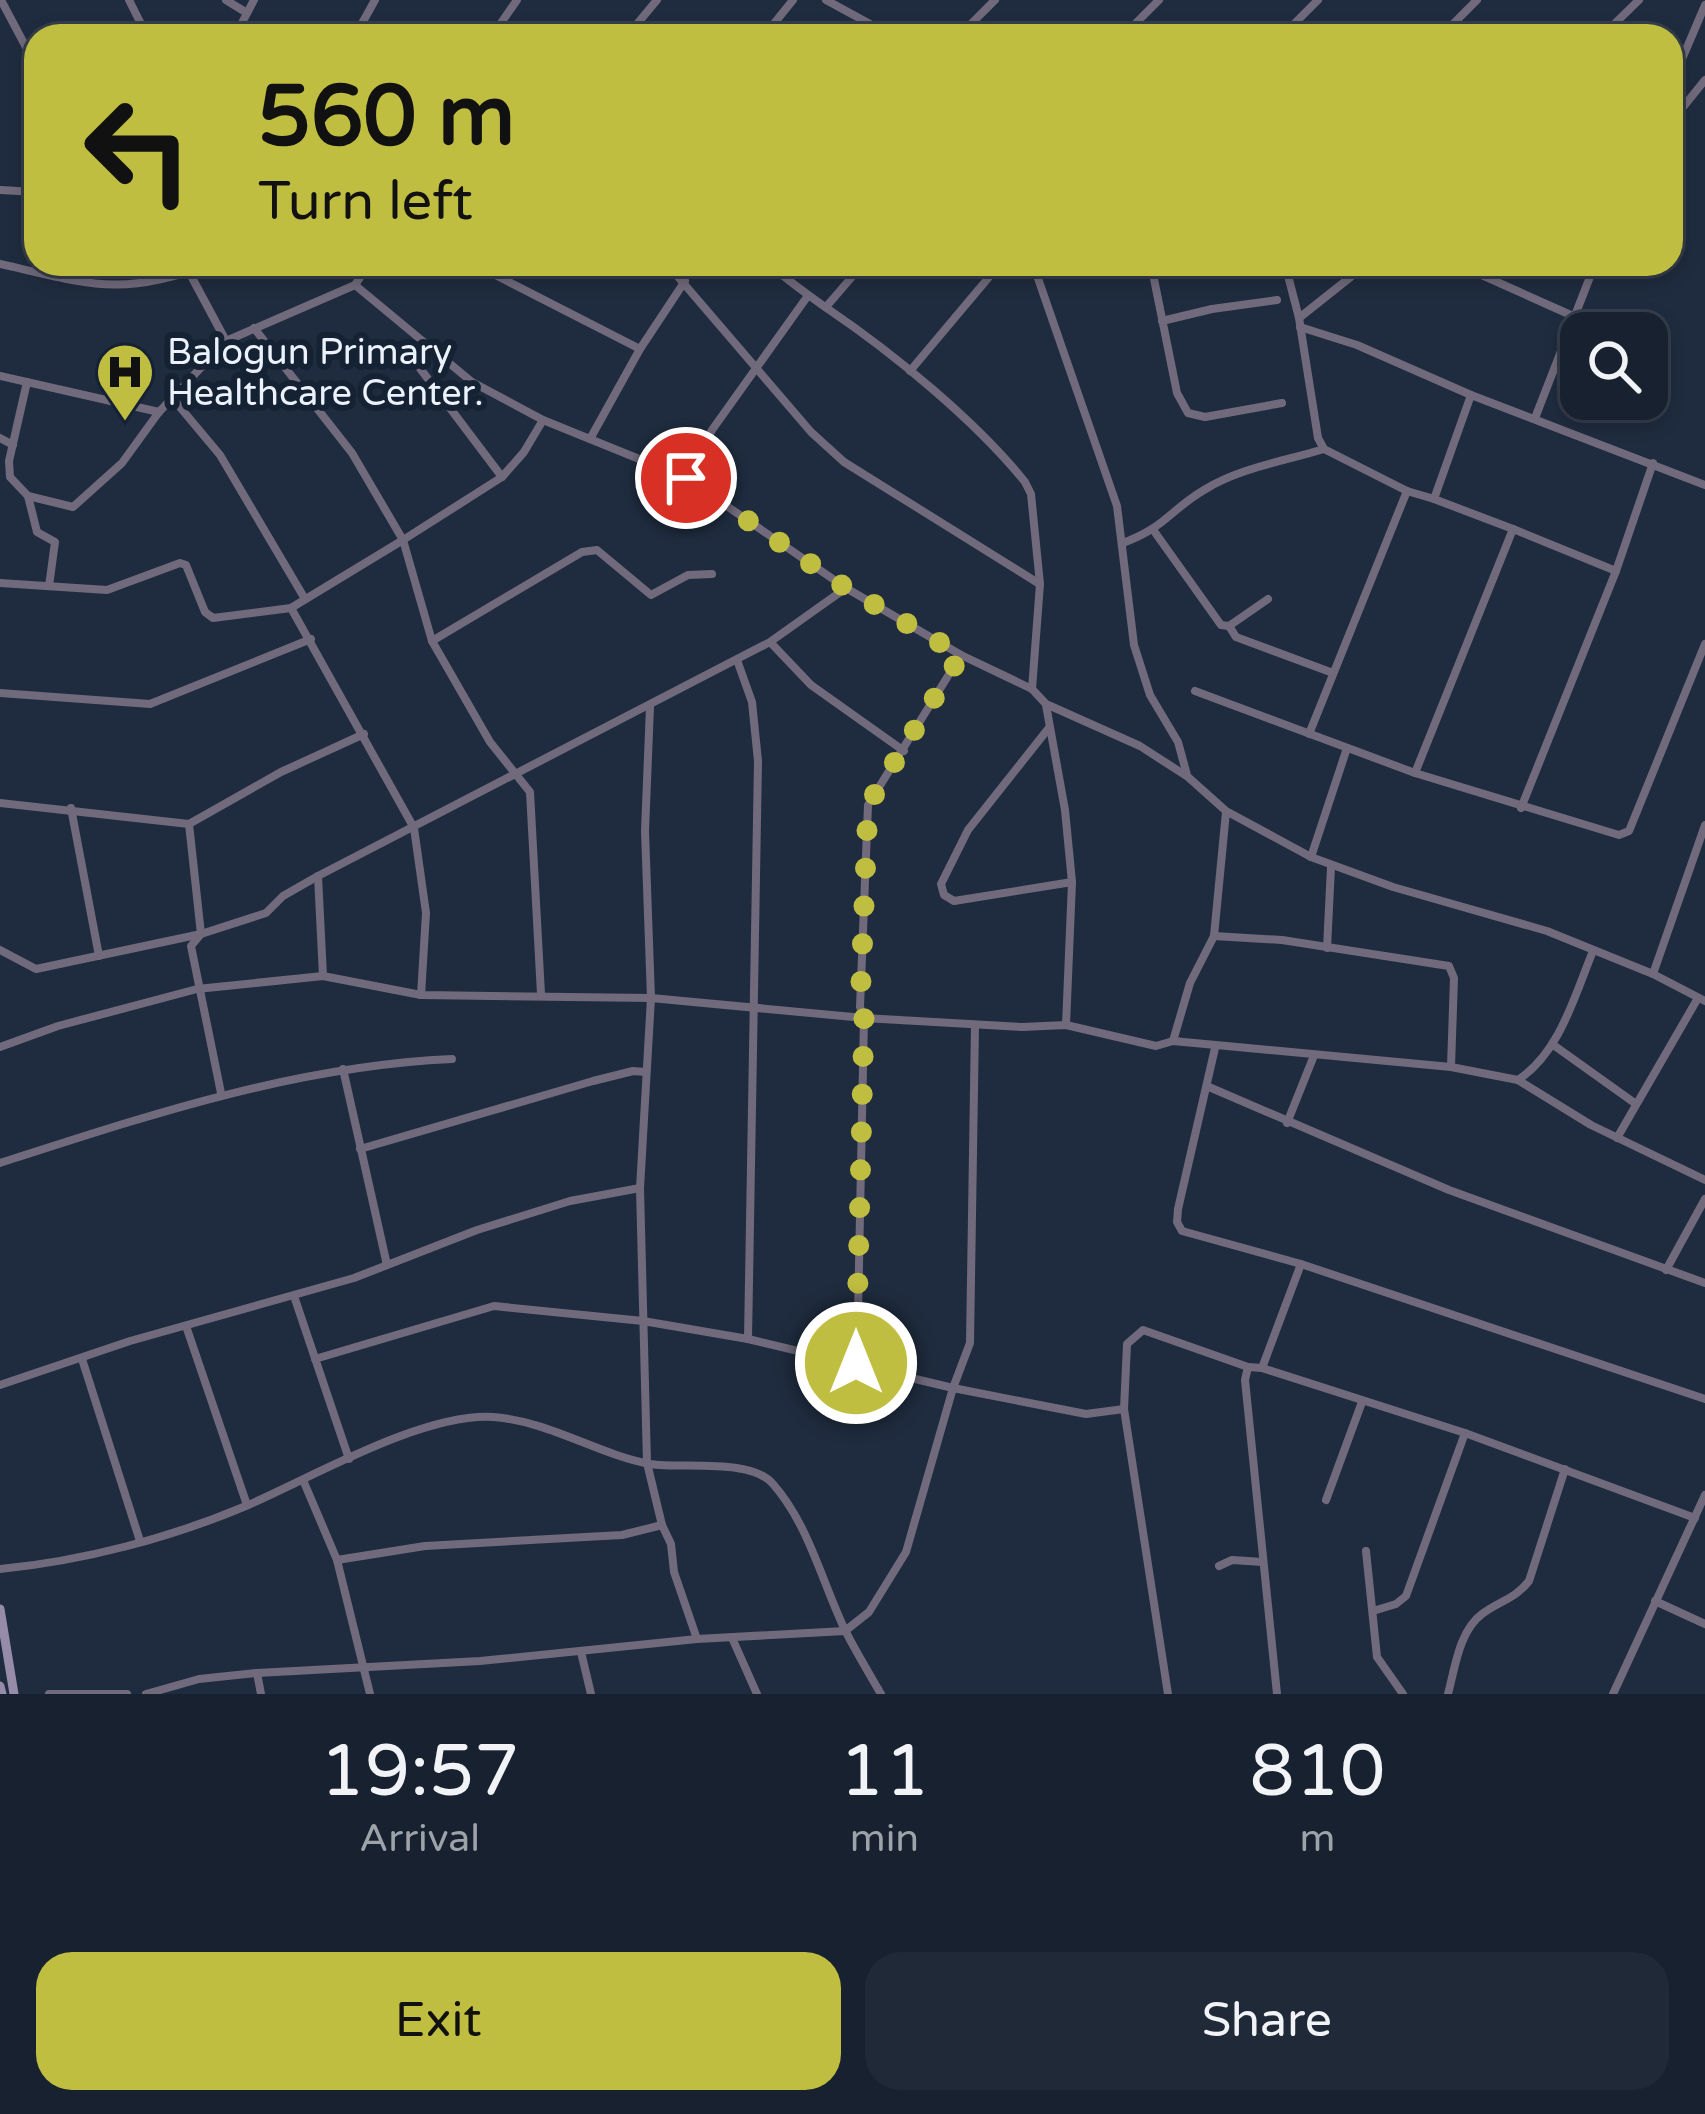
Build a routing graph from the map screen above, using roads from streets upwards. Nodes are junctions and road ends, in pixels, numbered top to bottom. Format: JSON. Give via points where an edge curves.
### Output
{"nodes":[{"id":1,"x":1,"y":0,"type":"edge"},
{"id":2,"x":226,"y":0,"type":"edge"},
{"id":3,"x":254,"y":0,"type":"edge"},
{"id":4,"x":657,"y":0,"type":"edge"},
{"id":5,"x":793,"y":0,"type":"edge"},
{"id":6,"x":826,"y":0,"type":"edge"},
{"id":7,"x":995,"y":0,"type":"edge"},
{"id":8,"x":1159,"y":0,"type":"edge"},
{"id":9,"x":1318,"y":0,"type":"edge"},
{"id":10,"x":1477,"y":0,"type":"edge"},
{"id":11,"x":1639,"y":0,"type":"edge"},
{"id":12,"x":1704,"y":11,"type":"edge"},
{"id":13,"x":247,"y":13,"type":"junction"},
{"id":14,"x":241,"y":24,"type":"edge"},
{"id":15,"x":637,"y":24,"type":"edge"},
{"id":16,"x":774,"y":24,"type":"edge"},
{"id":17,"x":870,"y":24,"type":"edge"},
{"id":18,"x":971,"y":24,"type":"edge"},
{"id":19,"x":1135,"y":24,"type":"edge"},
{"id":20,"x":1294,"y":24,"type":"edge"},
{"id":21,"x":1456,"y":24,"type":"edge"},
{"id":22,"x":1614,"y":24,"type":"edge"},
{"id":23,"x":24,"y":43,"type":"edge"},
{"id":24,"x":1683,"y":58,"type":"edge"},
{"id":25,"x":1705,"y":80,"type":"edge"},
{"id":26,"x":1684,"y":106,"type":"dead end"},
{"id":27,"x":54,"y":276,"type":"edge"},
{"id":28,"x":173,"y":276,"type":"edge"},
{"id":29,"x":191,"y":276,"type":"edge"},
{"id":30,"x":362,"y":276,"type":"edge"},
{"id":31,"x":497,"y":276,"type":"edge"},
{"id":32,"x":680,"y":276,"type":"edge"},
{"id":33,"x":783,"y":276,"type":"edge"},
{"id":34,"x":853,"y":276,"type":"edge"},
{"id":35,"x":990,"y":276,"type":"edge"},
{"id":36,"x":1037,"y":276,"type":"edge"},
{"id":37,"x":1153,"y":276,"type":"edge"},
{"id":38,"x":1289,"y":276,"type":"edge"},
{"id":39,"x":1353,"y":276,"type":"edge"},
{"id":40,"x":1484,"y":276,"type":"edge"},
{"id":41,"x":1590,"y":276,"type":"edge"},
{"id":42,"x":685,"y":281,"type":"junction"},
{"id":43,"x":356,"y":285,"type":"junction"},
{"id":44,"x":807,"y":297,"type":"junction"},
{"id":45,"x":1277,"y":300,"type":"dead end"},
{"id":46,"x":826,"y":307,"type":"junction"},
{"id":47,"x":1565,"y":312,"type":"edge"},
{"id":48,"x":1576,"y":312,"type":"edge"},
{"id":49,"x":1162,"y":321,"type":"junction"},
{"id":50,"x":1300,"y":323,"type":"junction"},
{"id":51,"x":254,"y":328,"type":"junction"},
{"id":52,"x":226,"y":341,"type":"junction"},
{"id":53,"x":426,"y":345,"type":"junction"},
{"id":54,"x":640,"y":349,"type":"junction"},
{"id":55,"x":1560,"y":353,"type":"edge"},
{"id":56,"x":757,"y":367,"type":"junction"},
{"id":57,"x":910,"y":371,"type":"junction"},
{"id":58,"x":0,"y":376,"type":"edge"},
{"id":59,"x":27,"y":382,"type":"junction"},
{"id":60,"x":1471,"y":395,"type":"junction"},
{"id":61,"x":173,"y":400,"type":"junction"},
{"id":62,"x":1282,"y":403,"type":"dead end"},
{"id":63,"x":159,"y":412,"type":"junction"},
{"id":64,"x":1535,"y":418,"type":"junction"},
{"id":65,"x":543,"y":420,"type":"junction"},
{"id":66,"x":0,"y":438,"type":"edge"},
{"id":67,"x":590,"y":439,"type":"junction"},
{"id":68,"x":13,"y":445,"type":"junction"},
{"id":69,"x":1324,"y":449,"type":"junction"},
{"id":70,"x":1653,"y":464,"type":"junction"},
{"id":71,"x":502,"y":477,"type":"junction"},
{"id":72,"x":686,"y":478,"type":"junction"},
{"id":73,"x":1705,"y":485,"type":"edge"},
{"id":74,"x":1407,"y":491,"type":"junction"},
{"id":75,"x":28,"y":496,"type":"junction"},
{"id":76,"x":1434,"y":499,"type":"junction"},
{"id":77,"x":1513,"y":529,"type":"junction"},
{"id":78,"x":1154,"y":531,"type":"junction"},
{"id":79,"x":404,"y":541,"type":"junction"},
{"id":80,"x":1123,"y":543,"type":"junction"},
{"id":81,"x":1616,"y":571,"type":"junction"},
{"id":82,"x":712,"y":574,"type":"dead end"},
{"id":83,"x":0,"y":583,"type":"edge"},
{"id":84,"x":1040,"y":584,"type":"junction"},
{"id":85,"x":49,"y":586,"type":"junction"},
{"id":86,"x":846,"y":588,"type":"junction"},
{"id":87,"x":1268,"y":598,"type":"dead end"},
{"id":88,"x":305,"y":599,"type":"junction"},
{"id":89,"x":291,"y":608,"type":"junction"},
{"id":90,"x":1229,"y":626,"type":"junction"},
{"id":91,"x":311,"y":639,"type":"junction"},
{"id":92,"x":432,"y":641,"type":"junction"},
{"id":93,"x":770,"y":642,"type":"junction"},
{"id":94,"x":1705,"y":644,"type":"edge"},
{"id":95,"x":961,"y":655,"type":"junction"},
{"id":96,"x":736,"y":659,"type":"junction"},
{"id":97,"x":1334,"y":673,"type":"junction"},
{"id":98,"x":1032,"y":689,"type":"junction"},
{"id":99,"x":1195,"y":692,"type":"dead end"},
{"id":100,"x":0,"y":693,"type":"edge"},
{"id":101,"x":1046,"y":704,"type":"junction"},
{"id":102,"x":650,"y":707,"type":"junction"},
{"id":103,"x":1048,"y":729,"type":"junction"},
{"id":104,"x":364,"y":734,"type":"junction"},
{"id":105,"x":1310,"y":734,"type":"junction"},
{"id":106,"x":1347,"y":748,"type":"junction"},
{"id":107,"x":904,"y":751,"type":"junction"},
{"id":108,"x":518,"y":772,"type":"junction"},
{"id":109,"x":1415,"y":773,"type":"junction"},
{"id":110,"x":1188,"y":777,"type":"junction"},
{"id":111,"x":0,"y":802,"type":"edge"},
{"id":112,"x":71,"y":808,"type":"junction"},
{"id":113,"x":1522,"y":808,"type":"junction"},
{"id":114,"x":1226,"y":811,"type":"junction"},
{"id":115,"x":189,"y":824,"type":"junction"},
{"id":116,"x":1705,"y":825,"type":"edge"},
{"id":117,"x":414,"y":828,"type":"junction"},
{"id":118,"x":1311,"y":857,"type":"junction"},
{"id":119,"x":1331,"y":867,"type":"junction"},
{"id":120,"x":318,"y":876,"type":"junction"},
{"id":121,"x":1072,"y":882,"type":"junction"},
{"id":122,"x":201,"y":934,"type":"junction"},
{"id":123,"x":1214,"y":936,"type":"junction"},
{"id":124,"x":1327,"y":948,"type":"junction"},
{"id":125,"x":0,"y":950,"type":"edge"},
{"id":126,"x":1592,"y":951,"type":"junction"},
{"id":127,"x":99,"y":956,"type":"junction"},
{"id":128,"x":1653,"y":974,"type":"junction"},
{"id":129,"x":323,"y":976,"type":"junction"},
{"id":130,"x":197,"y":989,"type":"junction"},
{"id":131,"x":541,"y":994,"type":"junction"},
{"id":132,"x":421,"y":995,"type":"junction"},
{"id":133,"x":651,"y":998,"type":"junction"},
{"id":134,"x":1701,"y":999,"type":"edge"},
{"id":135,"x":754,"y":1005,"type":"junction"},
{"id":136,"x":864,"y":1018,"type":"junction"},
{"id":137,"x":975,"y":1025,"type":"junction"},
{"id":138,"x":1066,"y":1025,"type":"junction"},
{"id":139,"x":1173,"y":1042,"type":"junction"},
{"id":140,"x":1552,"y":1044,"type":"junction"},
{"id":141,"x":0,"y":1047,"type":"edge"},
{"id":142,"x":1215,"y":1048,"type":"junction"},
{"id":143,"x":1313,"y":1057,"type":"junction"},
{"id":144,"x":452,"y":1059,"type":"dead end"},
{"id":145,"x":1451,"y":1067,"type":"junction"},
{"id":146,"x":344,"y":1069,"type":"junction"},
{"id":147,"x":646,"y":1072,"type":"junction"},
{"id":148,"x":1517,"y":1080,"type":"junction"},
{"id":149,"x":1209,"y":1087,"type":"junction"},
{"id":150,"x":221,"y":1093,"type":"junction"},
{"id":151,"x":1636,"y":1104,"type":"junction"},
{"id":152,"x":1286,"y":1123,"type":"junction"},
{"id":153,"x":1617,"y":1138,"type":"junction"},
{"id":154,"x":360,"y":1149,"type":"junction"},
{"id":155,"x":0,"y":1162,"type":"edge"},
{"id":156,"x":1705,"y":1180,"type":"edge"},
{"id":157,"x":640,"y":1189,"type":"junction"},
{"id":158,"x":1705,"y":1199,"type":"edge"},
{"id":159,"x":1301,"y":1264,"type":"junction"},
{"id":160,"x":387,"y":1265,"type":"junction"},
{"id":161,"x":1666,"y":1270,"type":"junction"},
{"id":162,"x":1705,"y":1283,"type":"edge"},
{"id":163,"x":294,"y":1296,"type":"junction"},
{"id":164,"x":644,"y":1321,"type":"junction"},
{"id":165,"x":186,"y":1326,"type":"junction"},
{"id":166,"x":748,"y":1339,"type":"junction"},
{"id":167,"x":82,"y":1359,"type":"junction"},
{"id":168,"x":315,"y":1359,"type":"junction"},
{"id":169,"x":856,"y":1363,"type":"junction"},
{"id":170,"x":1248,"y":1367,"type":"junction"},
{"id":171,"x":1262,"y":1368,"type":"junction"},
{"id":172,"x":0,"y":1385,"type":"edge"},
{"id":173,"x":952,"y":1388,"type":"junction"},
{"id":174,"x":1705,"y":1399,"type":"edge"},
{"id":175,"x":1362,"y":1402,"type":"junction"},
{"id":176,"x":1124,"y":1408,"type":"junction"},
{"id":177,"x":1466,"y":1433,"type":"junction"},
{"id":178,"x":349,"y":1459,"type":"junction"},
{"id":179,"x":647,"y":1463,"type":"junction"},
{"id":180,"x":1564,"y":1469,"type":"junction"},
{"id":181,"x":303,"y":1480,"type":"junction"},
{"id":182,"x":1705,"y":1495,"type":"edge"},
{"id":183,"x":1326,"y":1500,"type":"dead end"},
{"id":184,"x":247,"y":1505,"type":"junction"},
{"id":185,"x":1695,"y":1518,"type":"junction"},
{"id":186,"x":662,"y":1525,"type":"junction"},
{"id":187,"x":140,"y":1541,"type":"junction"},
{"id":188,"x":1366,"y":1551,"type":"dead end"},
{"id":189,"x":338,"y":1560,"type":"junction"},
{"id":190,"x":1263,"y":1562,"type":"junction"},
{"id":191,"x":1219,"y":1566,"type":"dead end"},
{"id":192,"x":0,"y":1569,"type":"edge"},
{"id":193,"x":1655,"y":1601,"type":"junction"},
{"id":194,"x":0,"y":1609,"type":"edge"},
{"id":195,"x":1373,"y":1611,"type":"junction"},
{"id":196,"x":1705,"y":1624,"type":"edge"},
{"id":197,"x":845,"y":1631,"type":"junction"},
{"id":198,"x":697,"y":1639,"type":"junction"},
{"id":199,"x":733,"y":1640,"type":"junction"},
{"id":200,"x":581,"y":1652,"type":"junction"},
{"id":201,"x":364,"y":1668,"type":"junction"},
{"id":202,"x":256,"y":1673,"type":"junction"},
{"id":203,"x":14,"y":1694,"type":"edge"},
{"id":204,"x":49,"y":1694,"type":"edge"},
{"id":205,"x":128,"y":1694,"type":"edge"},
{"id":206,"x":146,"y":1694,"type":"edge"},
{"id":207,"x":261,"y":1694,"type":"edge"},
{"id":208,"x":370,"y":1694,"type":"edge"},
{"id":209,"x":591,"y":1694,"type":"edge"},
{"id":210,"x":757,"y":1694,"type":"edge"},
{"id":211,"x":881,"y":1694,"type":"edge"},
{"id":212,"x":1168,"y":1694,"type":"edge"},
{"id":213,"x":1277,"y":1694,"type":"edge"},
{"id":214,"x":1403,"y":1694,"type":"edge"},
{"id":215,"x":1448,"y":1694,"type":"edge"},
{"id":216,"x":1613,"y":1694,"type":"edge"}],
"edges":[{"from":1,"to":23,"type":"street"},
{"from":2,"to":13,"type":"street"},
{"from":3,"to":13,"type":"street"},
{"from":4,"to":15,"type":"street"},
{"from":5,"to":16,"type":"street"},
{"from":6,"to":17,"type":"street"},
{"from":7,"to":18,"type":"street"},
{"from":8,"to":19,"type":"street"},
{"from":9,"to":20,"type":"street"},
{"from":10,"to":21,"type":"street"},
{"from":11,"to":22,"type":"street"},
{"from":12,"to":24,"type":"street"},
{"from":13,"to":14,"type":"street"},
{"from":25,"to":26,"type":"street"},
{"from":27,"to":28,"type":"street","via":[[104,287]]},
{"from":29,"to":52,"type":"street"},
{"from":30,"to":43,"type":"street"},
{"from":31,"to":54,"type":"street"},
{"from":32,"to":42,"type":"street"},
{"from":33,"to":44,"type":"street"},
{"from":34,"to":46,"type":"street"},
{"from":35,"to":57,"type":"street"},
{"from":36,"to":80,"type":"street"},
{"from":37,"to":49,"type":"street"},
{"from":38,"to":50,"type":"street"},
{"from":39,"to":50,"type":"street"},
{"from":40,"to":47,"type":"street"},
{"from":41,"to":48,"type":"street"},
{"from":42,"to":54,"type":"street"},
{"from":42,"to":56,"type":"street"},
{"from":43,"to":51,"type":"street"},
{"from":43,"to":53,"type":"street"},
{"from":44,"to":46,"type":"street"},
{"from":44,"to":56,"type":"street"},
{"from":45,"to":49,"type":"street"},
{"from":46,"to":57,"type":"street"},
{"from":49,"to":62,"type":"street","via":[[1188,413]]},
{"from":50,"to":60,"type":"street"},
{"from":50,"to":69,"type":"street"},
{"from":51,"to":52,"type":"street"},
{"from":51,"to":79,"type":"street","via":[[352,453]]},
{"from":52,"to":61,"type":"street"},
{"from":53,"to":65,"type":"street","via":[[472,382]]},
{"from":53,"to":71,"type":"street","via":[[419,367]]},
{"from":54,"to":67,"type":"street"},
{"from":55,"to":64,"type":"street"},
{"from":56,"to":72,"type":"street"},
{"from":56,"to":84,"type":"street","via":[[844,462]]},
{"from":57,"to":84,"type":"street","via":[[1025,482]]},
{"from":58,"to":59,"type":"street"},
{"from":59,"to":63,"type":"street"},
{"from":59,"to":68,"type":"street"},
{"from":60,"to":64,"type":"street"},
{"from":60,"to":76,"type":"street"},
{"from":61,"to":63,"type":"street"},
{"from":61,"to":88,"type":"street","via":[[220,455]]},
{"from":63,"to":75,"type":"street","via":[[122,463],[73,507]]},
{"from":64,"to":70,"type":"street"},
{"from":65,"to":67,"type":"street"},
{"from":65,"to":71,"type":"street"},
{"from":66,"to":68,"type":"street"},
{"from":67,"to":72,"type":"street"},
{"from":68,"to":75,"type":"street","via":[[10,477]]},
{"from":69,"to":74,"type":"street"},
{"from":69,"to":78,"type":"street","via":[[1214,484]]},
{"from":70,"to":73,"type":"street"},
{"from":70,"to":81,"type":"street"},
{"from":71,"to":79,"type":"street"},
{"from":72,"to":86,"type":"street"},
{"from":74,"to":76,"type":"street"},
{"from":74,"to":97,"type":"street"},
{"from":75,"to":85,"type":"street","via":[[37,532],[55,542]]},
{"from":76,"to":77,"type":"street"},
{"from":77,"to":81,"type":"street"},
{"from":77,"to":109,"type":"street"},
{"from":78,"to":80,"type":"street"},
{"from":78,"to":90,"type":"street"},
{"from":79,"to":88,"type":"street"},
{"from":79,"to":92,"type":"street"},
{"from":80,"to":110,"type":"street","via":[[1134,645]]},
{"from":81,"to":113,"type":"street"},
{"from":82,"to":92,"type":"street","via":[[688,575],[651,595],[597,550],[582,552]]},
{"from":83,"to":85,"type":"street"},
{"from":84,"to":98,"type":"street"},
{"from":85,"to":89,"type":"street","via":[[107,590],[179,562],[213,618]]},
{"from":86,"to":93,"type":"street"},
{"from":86,"to":95,"type":"street"},
{"from":87,"to":90,"type":"street"},
{"from":88,"to":89,"type":"street"},
{"from":89,"to":91,"type":"street"},
{"from":90,"to":97,"type":"street","via":[[1236,638]]},
{"from":91,"to":100,"type":"street","via":[[150,704]]},
{"from":91,"to":104,"type":"street"},
{"from":92,"to":108,"type":"street","via":[[490,742]]},
{"from":93,"to":96,"type":"street"},
{"from":93,"to":107,"type":"street","via":[[811,685]]},
{"from":94,"to":113,"type":"street","via":[[1629,831],[1619,835]]},
{"from":95,"to":98,"type":"street"},
{"from":95,"to":107,"type":"street"},
{"from":96,"to":102,"type":"street"},
{"from":96,"to":135,"type":"street","via":[[752,702],[758,761]]},
{"from":97,"to":105,"type":"street"},
{"from":98,"to":101,"type":"street"},
{"from":99,"to":105,"type":"street"},
{"from":101,"to":103,"type":"street"},
{"from":101,"to":110,"type":"street"},
{"from":102,"to":108,"type":"street"},
{"from":102,"to":133,"type":"street"},
{"from":103,"to":121,"type":"street"},
{"from":103,"to":121,"type":"street","via":[[968,830],[941,884],[954,901]]},
{"from":104,"to":115,"type":"street"},
{"from":104,"to":117,"type":"street"},
{"from":105,"to":106,"type":"street"},
{"from":106,"to":109,"type":"street"},
{"from":106,"to":118,"type":"street"},
{"from":107,"to":136,"type":"street","via":[[868,805]]},
{"from":108,"to":117,"type":"street"},
{"from":108,"to":131,"type":"street","via":[[530,792]]},
{"from":109,"to":113,"type":"street"},
{"from":110,"to":114,"type":"street"},
{"from":111,"to":112,"type":"street"},
{"from":112,"to":115,"type":"street"},
{"from":112,"to":127,"type":"street"},
{"from":114,"to":118,"type":"street"},
{"from":114,"to":123,"type":"street"},
{"from":115,"to":122,"type":"street"},
{"from":116,"to":128,"type":"street"},
{"from":117,"to":120,"type":"street"},
{"from":117,"to":132,"type":"street","via":[[427,913]]},
{"from":118,"to":119,"type":"street"},
{"from":119,"to":124,"type":"street"},
{"from":119,"to":126,"type":"street"},
{"from":120,"to":122,"type":"street","via":[[266,913]]},
{"from":120,"to":129,"type":"street"},
{"from":121,"to":138,"type":"street"},
{"from":122,"to":127,"type":"street"},
{"from":122,"to":130,"type":"street","via":[[191,946]]},
{"from":123,"to":124,"type":"street"},
{"from":123,"to":139,"type":"street"},
{"from":124,"to":145,"type":"street","via":[[1449,966]]},
{"from":125,"to":127,"type":"street","via":[[36,969]]},
{"from":126,"to":128,"type":"street"},
{"from":126,"to":140,"type":"street"},
{"from":128,"to":134,"type":"street"},
{"from":129,"to":130,"type":"street"},
{"from":129,"to":132,"type":"street"},
{"from":130,"to":141,"type":"street"},
{"from":130,"to":150,"type":"street"},
{"from":131,"to":132,"type":"street"},
{"from":131,"to":133,"type":"street"},
{"from":133,"to":135,"type":"street"},
{"from":133,"to":147,"type":"street"},
{"from":134,"to":151,"type":"street"},
{"from":135,"to":136,"type":"street"},
{"from":135,"to":166,"type":"street"},
{"from":136,"to":137,"type":"street"},
{"from":136,"to":169,"type":"street"},
{"from":137,"to":138,"type":"street"},
{"from":137,"to":173,"type":"street","via":[[970,1343]]},
{"from":138,"to":139,"type":"street","via":[[1156,1046]]},
{"from":139,"to":142,"type":"street"},
{"from":140,"to":148,"type":"street"},
{"from":140,"to":151,"type":"street"},
{"from":142,"to":143,"type":"street"},
{"from":142,"to":149,"type":"street"},
{"from":143,"to":145,"type":"street"},
{"from":143,"to":152,"type":"street"},
{"from":144,"to":146,"type":"street"},
{"from":145,"to":148,"type":"street"},
{"from":146,"to":150,"type":"street"},
{"from":146,"to":154,"type":"street"},
{"from":147,"to":154,"type":"street"},
{"from":147,"to":157,"type":"street"},
{"from":148,"to":153,"type":"street"},
{"from":149,"to":152,"type":"street"},
{"from":149,"to":159,"type":"street","via":[[1177,1222],[1182,1231]]},
{"from":150,"to":155,"type":"street"},
{"from":151,"to":153,"type":"street"},
{"from":152,"to":161,"type":"street"},
{"from":153,"to":156,"type":"street"},
{"from":154,"to":160,"type":"street"},
{"from":157,"to":160,"type":"street","via":[[570,1201]]},
{"from":157,"to":164,"type":"street"},
{"from":158,"to":161,"type":"street"},
{"from":159,"to":171,"type":"street"},
{"from":159,"to":174,"type":"street"},
{"from":160,"to":163,"type":"street"},
{"from":161,"to":162,"type":"street"},
{"from":163,"to":165,"type":"street"},
{"from":163,"to":168,"type":"street"},
{"from":164,"to":166,"type":"street"},
{"from":164,"to":168,"type":"street","via":[[494,1306]]},
{"from":164,"to":179,"type":"street"},
{"from":165,"to":167,"type":"street"},
{"from":165,"to":184,"type":"street"},
{"from":166,"to":169,"type":"street"},
{"from":167,"to":172,"type":"street"},
{"from":167,"to":187,"type":"street"},
{"from":168,"to":178,"type":"street"},
{"from":169,"to":173,"type":"street"},
{"from":170,"to":171,"type":"street"},
{"from":170,"to":176,"type":"street","via":[[1139,1330],[1127,1344]]},
{"from":170,"to":190,"type":"street"},
{"from":171,"to":175,"type":"street"},
{"from":173,"to":176,"type":"street","via":[[1086,1414]]},
{"from":173,"to":197,"type":"street","via":[[906,1552],[869,1612]]},
{"from":175,"to":177,"type":"street"},
{"from":175,"to":183,"type":"street"},
{"from":176,"to":212,"type":"street"},
{"from":177,"to":180,"type":"street"},
{"from":177,"to":195,"type":"street","via":[[1406,1596]]},
{"from":178,"to":179,"type":"street","via":[[434,1426],[494,1418]]},
{"from":178,"to":181,"type":"street"},
{"from":179,"to":186,"type":"street"},
{"from":179,"to":197,"type":"street","via":[[721,1467],[772,1480],[806,1536]]},
{"from":180,"to":185,"type":"street"},
{"from":180,"to":215,"type":"street","via":[[1528,1581],[1518,1596],[1470,1624]]},
{"from":181,"to":184,"type":"street"},
{"from":181,"to":189,"type":"street"},
{"from":182,"to":185,"type":"street"},
{"from":184,"to":187,"type":"street"},
{"from":185,"to":193,"type":"street"},
{"from":186,"to":189,"type":"street"},
{"from":186,"to":198,"type":"street"},
{"from":187,"to":192,"type":"street"},
{"from":188,"to":195,"type":"street"},
{"from":189,"to":201,"type":"street"},
{"from":190,"to":191,"type":"street"},
{"from":190,"to":213,"type":"street"},
{"from":193,"to":196,"type":"street"},
{"from":193,"to":216,"type":"street"},
{"from":194,"to":203,"type":"street"},
{"from":195,"to":214,"type":"street","via":[[1377,1657]]},
{"from":197,"to":199,"type":"street"},
{"from":197,"to":211,"type":"street"},
{"from":198,"to":199,"type":"street"},
{"from":198,"to":200,"type":"street"},
{"from":199,"to":210,"type":"street"},
{"from":200,"to":201,"type":"street"},
{"from":200,"to":209,"type":"street"},
{"from":201,"to":202,"type":"street"},
{"from":201,"to":208,"type":"street"},
{"from":202,"to":206,"type":"street"},
{"from":202,"to":207,"type":"street"},
{"from":204,"to":205,"type":"street"}]}
